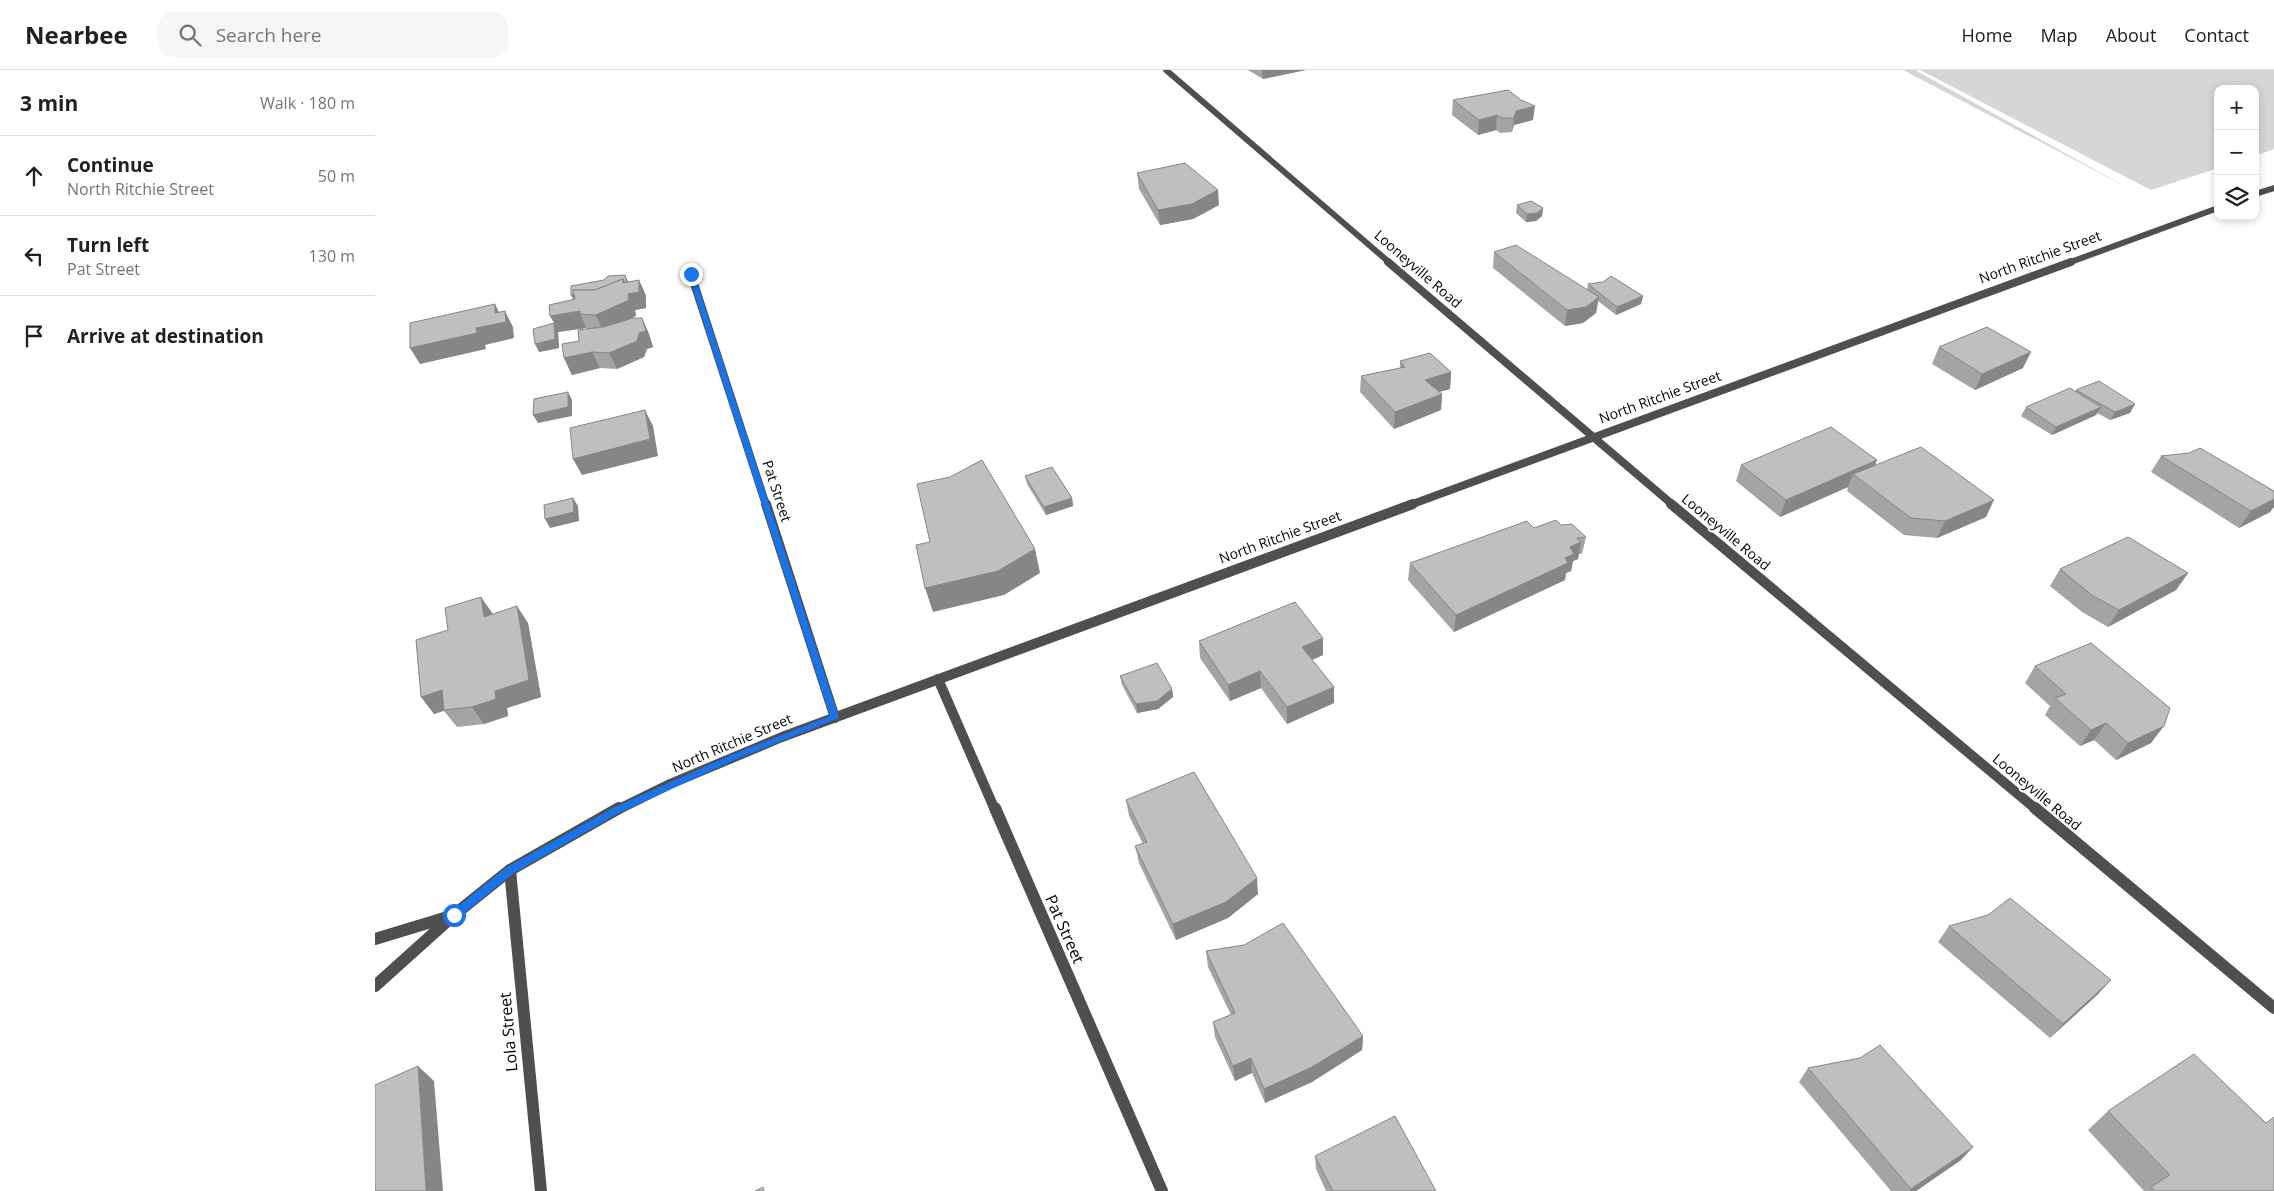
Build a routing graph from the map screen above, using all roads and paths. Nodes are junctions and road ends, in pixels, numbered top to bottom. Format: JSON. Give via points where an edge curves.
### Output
{"nodes":[{"id":1,"x":1166,"y":70,"type":"edge"},
{"id":2,"x":2274,"y":188,"type":"edge"},
{"id":3,"x":2259,"y":193,"type":"edge"},
{"id":4,"x":2214,"y":209,"type":"edge"},
{"id":5,"x":691,"y":274,"type":"dead end"},
{"id":6,"x":1593,"y":438,"type":"junction"},
{"id":7,"x":938,"y":679,"type":"junction"},
{"id":8,"x":835,"y":718,"type":"junction"},
{"id":9,"x":510,"y":870,"type":"junction"},
{"id":10,"x":454,"y":915,"type":"junction"},
{"id":11,"x":375,"y":939,"type":"edge"},
{"id":12,"x":375,"y":986,"type":"edge"},
{"id":13,"x":2274,"y":1008,"type":"edge"},
{"id":14,"x":541,"y":1191,"type":"edge"},
{"id":15,"x":1162,"y":1191,"type":"edge"}],
"edges":[{"from":1,"to":6,"type":"street","name":"Looneyville Road"},
{"from":2,"to":3,"type":"street"},
{"from":4,"to":6,"type":"street","name":"North Ritchie Street"},
{"from":5,"to":8,"type":"street","name":"Pat Street"},
{"from":6,"to":7,"type":"street","name":"North Ritchie Street"},
{"from":6,"to":13,"type":"street","name":"Looneyville Road"},
{"from":7,"to":8,"type":"street","name":"North Ritchie Street"},
{"from":7,"to":15,"type":"street","name":"Pat Street"},
{"from":8,"to":9,"type":"street","name":"North Ritchie Street","via":[[670,784],[616,810]]},
{"from":9,"to":10,"type":"street","name":"North Ritchie Street"},
{"from":9,"to":14,"type":"street","name":"Lola Street"},
{"from":10,"to":11,"type":"street","name":"North Ritchie Street"},
{"from":10,"to":12,"type":"street"}]}
